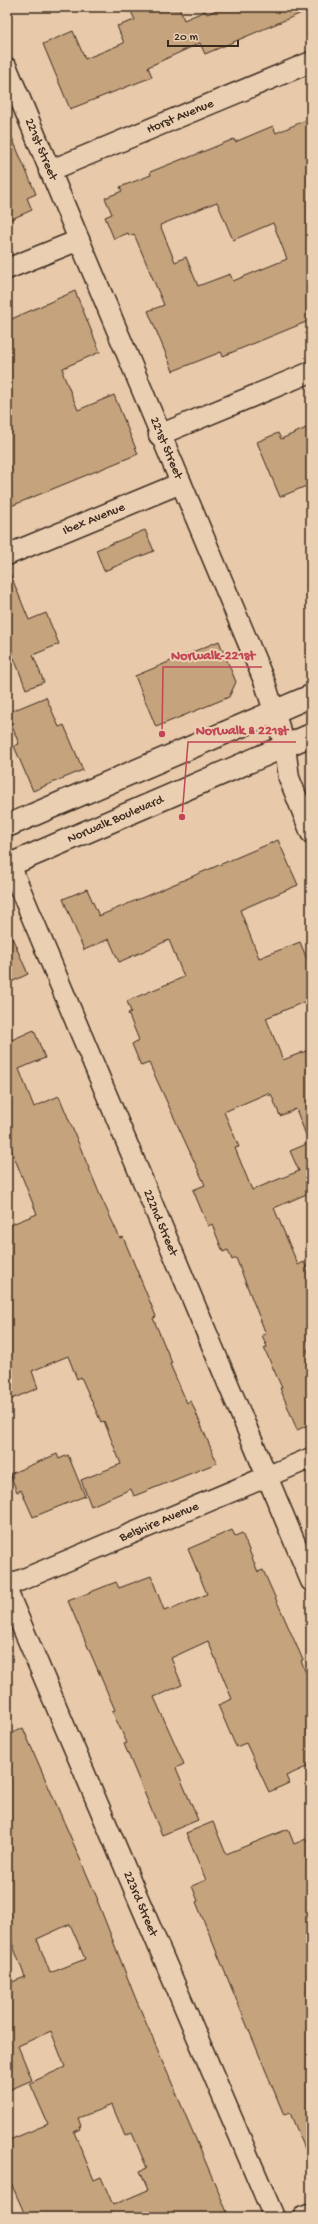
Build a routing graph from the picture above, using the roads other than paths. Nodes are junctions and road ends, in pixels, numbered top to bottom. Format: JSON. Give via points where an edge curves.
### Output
{"nodes":[{"id":1,"x":311,"y":62,"type":"edge"},
{"id":2,"x":7,"y":68,"type":"edge"},
{"id":3,"x":49,"y":171,"type":"junction"},
{"id":4,"x":79,"y":240,"type":"junction"},
{"id":5,"x":7,"y":269,"type":"edge"},
{"id":6,"x":311,"y":372,"type":"edge"},
{"id":7,"x":159,"y":435,"type":"junction"},
{"id":8,"x":181,"y":483,"type":"junction"},
{"id":9,"x":7,"y":555,"type":"edge"},
{"id":10,"x":311,"y":696,"type":"edge"},
{"id":11,"x":276,"y":711,"type":"junction"},
{"id":12,"x":311,"y":735,"type":"edge"},
{"id":13,"x":285,"y":746,"type":"junction"},
{"id":14,"x":7,"y":826,"type":"edge"},
{"id":15,"x":311,"y":833,"type":"edge"},
{"id":16,"x":8,"y":865,"type":"edge"},
{"id":17,"x":311,"y":1458,"type":"edge"},
{"id":18,"x":267,"y":1476,"type":"junction"},
{"id":19,"x":311,"y":1581,"type":"edge"},
{"id":20,"x":7,"y":1586,"type":"edge"},
{"id":21,"x":7,"y":1591,"type":"edge"},
{"id":22,"x":311,"y":2214,"type":"edge"},
{"id":23,"x":274,"y":2217,"type":"edge"},
{"id":24,"x":303,"y":2217,"type":"edge"}],
"edges":[{"from":1,"to":3,"type":"street","name":"Horst Avenue"},
{"from":2,"to":3,"type":"street","name":"221st Street"},
{"from":3,"to":4,"type":"street","name":"221st Street"},
{"from":4,"to":5,"type":"street"},
{"from":4,"to":7,"type":"street","name":"221st Street"},
{"from":6,"to":7,"type":"street"},
{"from":7,"to":8,"type":"street","name":"221st Street"},
{"from":8,"to":9,"type":"street","name":"Ibex Avenue"},
{"from":8,"to":11,"type":"street","name":"221st Street"},
{"from":10,"to":11,"type":"main road"},
{"from":11,"to":13,"type":"street","name":"221st Street"},
{"from":11,"to":14,"type":"main road"},
{"from":12,"to":13,"type":"main road","name":"Norwalk Boulevard"},
{"from":13,"to":15,"type":"street","name":"221st Street","via":[[289,778]]},
{"from":13,"to":16,"type":"main road","name":"Norwalk Boulevard"},
{"from":16,"to":18,"type":"street","name":"222nd Street"},
{"from":17,"to":18,"type":"street","name":"Belshire Avenue"},
{"from":18,"to":19,"type":"street","name":"222nd Street"},
{"from":18,"to":20,"type":"street","name":"Belshire Avenue"},
{"from":21,"to":23,"type":"street","name":"223rd Street"},
{"from":22,"to":24,"type":"street"}]}
